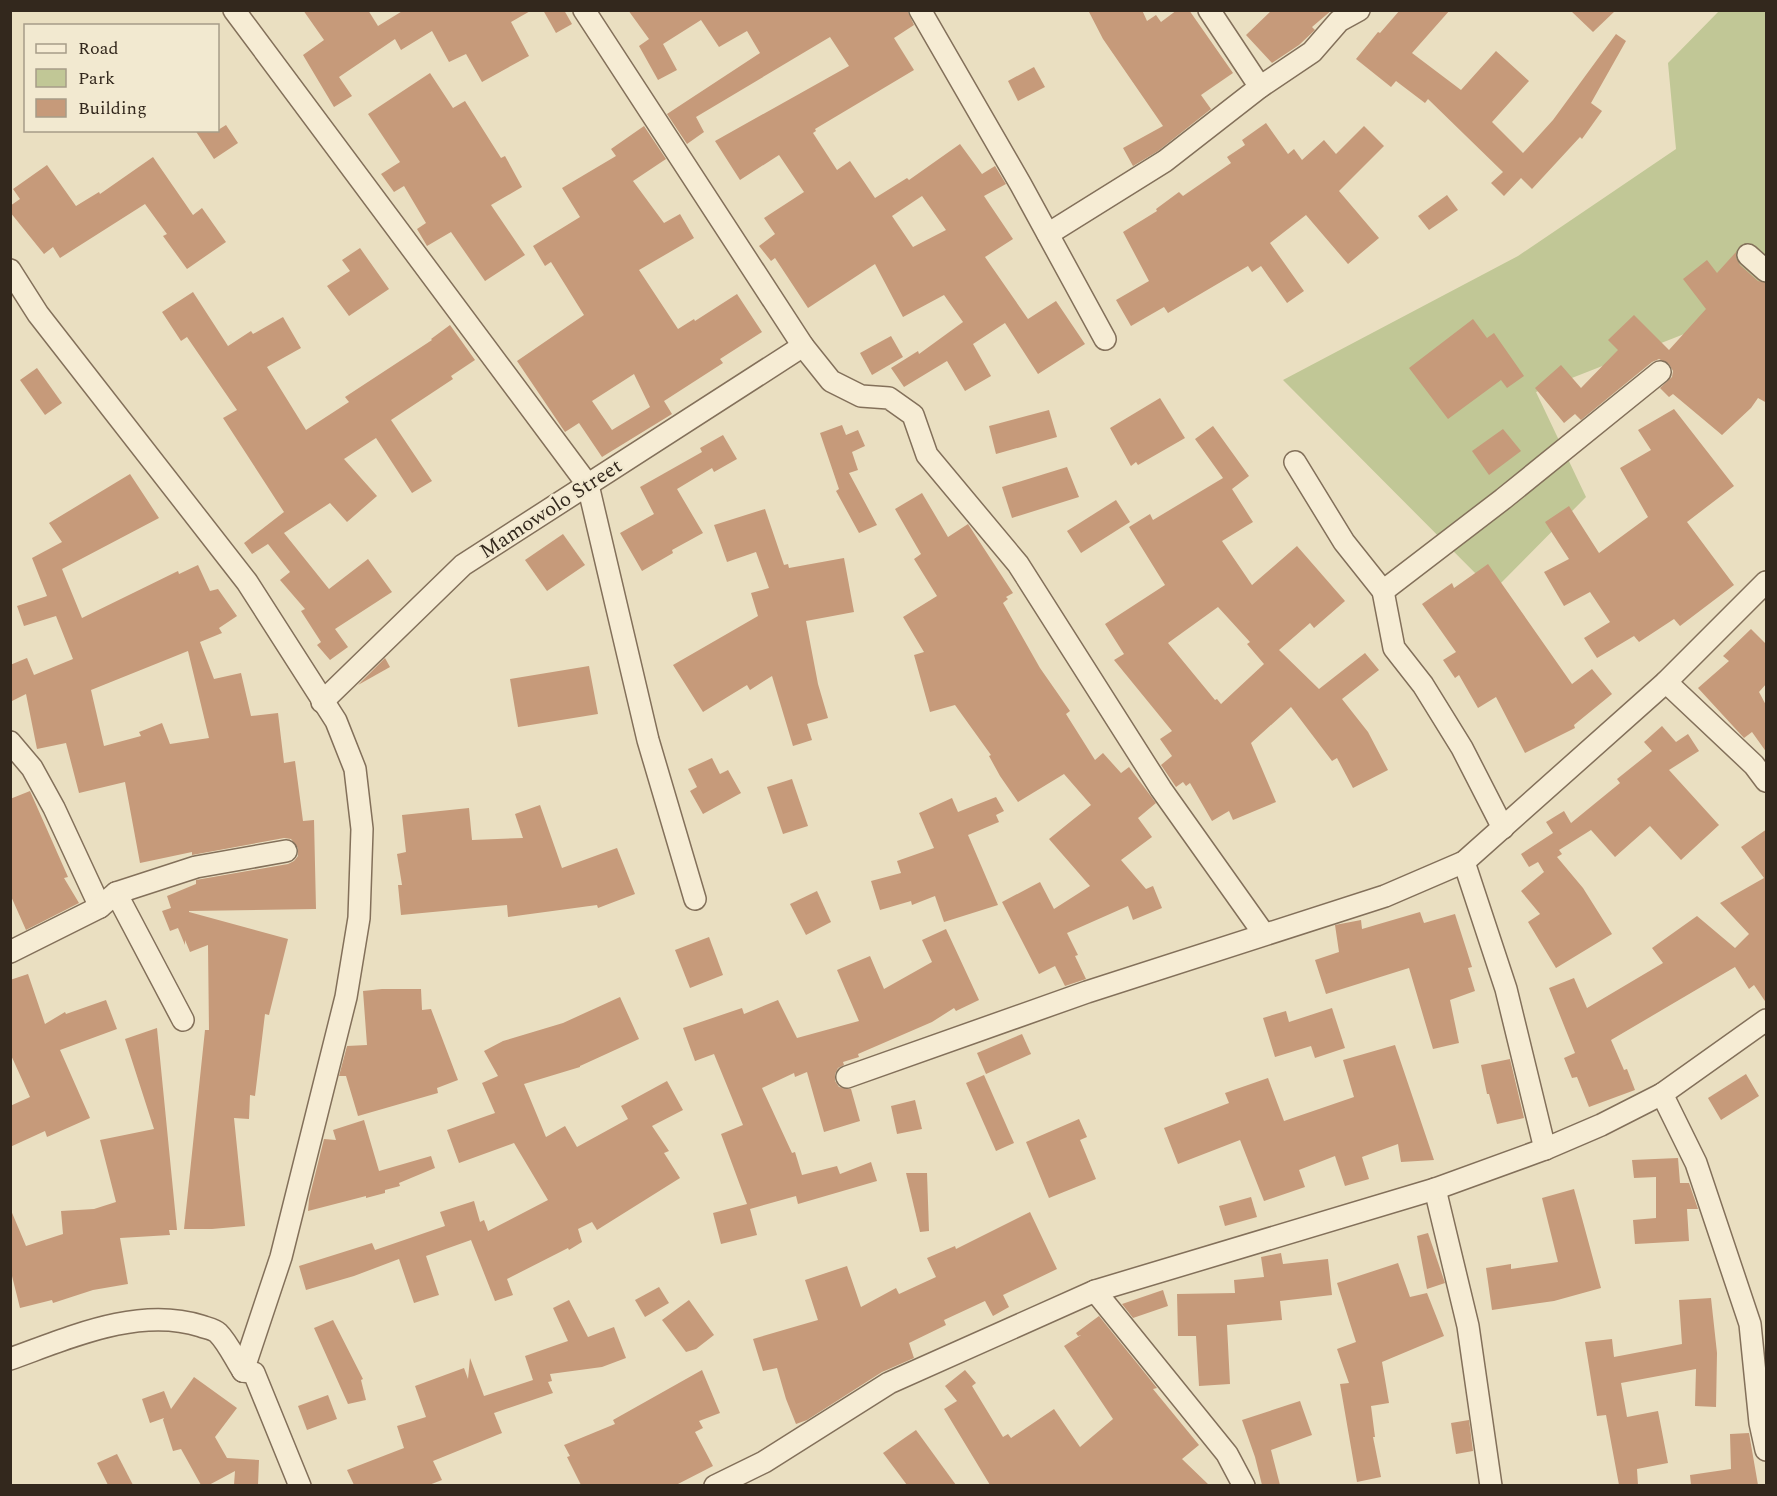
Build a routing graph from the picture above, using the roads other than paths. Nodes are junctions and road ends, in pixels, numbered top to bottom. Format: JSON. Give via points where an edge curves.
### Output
{"nodes":[{"id":1,"x":234,"y":10,"type":"edge"},
{"id":2,"x":584,"y":10,"type":"edge"},
{"id":3,"x":920,"y":10,"type":"edge"},
{"id":4,"x":1209,"y":10,"type":"edge"},
{"id":5,"x":1359,"y":10,"type":"edge"},
{"id":6,"x":1260,"y":87,"type":"junction"},
{"id":7,"x":1047,"y":234,"type":"junction"},
{"id":8,"x":1748,"y":255,"type":"dead end"},
{"id":9,"x":10,"y":270,"type":"edge"},
{"id":10,"x":1767,"y":271,"type":"edge"},
{"id":11,"x":1105,"y":339,"type":"dead end"},
{"id":12,"x":803,"y":346,"type":"junction"},
{"id":13,"x":1660,"y":372,"type":"dead end"},
{"id":14,"x":1295,"y":462,"type":"dead end"},
{"id":15,"x":588,"y":485,"type":"junction"},
{"id":16,"x":1767,"y":582,"type":"edge"},
{"id":17,"x":1383,"y":591,"type":"junction"},
{"id":18,"x":1666,"y":682,"type":"junction"},
{"id":19,"x":322,"y":702,"type":"junction"},
{"id":20,"x":10,"y":742,"type":"edge"},
{"id":21,"x":1767,"y":781,"type":"edge"},
{"id":22,"x":1503,"y":828,"type":"junction"},
{"id":23,"x":286,"y":851,"type":"dead end"},
{"id":24,"x":1464,"y":862,"type":"junction"},
{"id":25,"x":695,"y":898,"type":"dead end"},
{"id":26,"x":108,"y":900,"type":"junction"},
{"id":27,"x":1264,"y":934,"type":"junction"},
{"id":28,"x":10,"y":952,"type":"edge"},
{"id":29,"x":183,"y":1020,"type":"dead end"},
{"id":30,"x":1767,"y":1020,"type":"edge"},
{"id":31,"x":847,"y":1077,"type":"dead end"},
{"id":32,"x":1662,"y":1094,"type":"junction"},
{"id":33,"x":1545,"y":1149,"type":"junction"},
{"id":34,"x":1435,"y":1189,"type":"junction"},
{"id":35,"x":1095,"y":1291,"type":"junction"},
{"id":36,"x":1758,"y":1321,"type":"edge"},
{"id":37,"x":10,"y":1359,"type":"edge"},
{"id":38,"x":243,"y":1371,"type":"junction"},
{"id":39,"x":1767,"y":1450,"type":"edge"},
{"id":40,"x":296,"y":1484,"type":"edge"},
{"id":41,"x":715,"y":1485,"type":"edge"},
{"id":42,"x":1244,"y":1485,"type":"edge"},
{"id":43,"x":1491,"y":1485,"type":"edge"}],
"edges":[{"from":1,"to":15,"type":"street"},
{"from":2,"to":12,"type":"street"},
{"from":3,"to":7,"type":"street"},
{"from":4,"to":6,"type":"street"},
{"from":5,"to":6,"type":"street","via":[[1339,21],[1312,52]]},
{"from":6,"to":7,"type":"street","via":[[1165,161]]},
{"from":7,"to":11,"type":"street"},
{"from":8,"to":10,"type":"street"},
{"from":9,"to":19,"type":"street","via":[[38,314],[247,582]]},
{"from":12,"to":15,"type":"street","name":"Mamowolo Street"},
{"from":12,"to":27,"type":"street","via":[[831,381],[861,396],[889,398],[913,415],[927,455],[1018,564],[1161,789]]},
{"from":13,"to":17,"type":"street"},
{"from":14,"to":17,"type":"street","via":[[1344,542]]},
{"from":15,"to":19,"type":"street","name":"Mamowolo Street","via":[[463,565]]},
{"from":15,"to":25,"type":"street","via":[[648,740]]},
{"from":16,"to":18,"type":"street"},
{"from":17,"to":22,"type":"street","via":[[1394,648],[1423,685],[1462,748]]},
{"from":18,"to":21,"type":"street"},
{"from":18,"to":22,"type":"street"},
{"from":19,"to":38,"type":"street","via":[[336,721],[355,769],[362,829],[359,918],[346,997],[280,1257]]},
{"from":20,"to":26,"type":"street","via":[[32,768]]},
{"from":22,"to":24,"type":"street"},
{"from":23,"to":26,"type":"street","via":[[196,867]]},
{"from":24,"to":27,"type":"street","via":[[1385,896]]},
{"from":24,"to":33,"type":"street","via":[[1506,989]]},
{"from":26,"to":28,"type":"street"},
{"from":26,"to":29,"type":"street"},
{"from":27,"to":31,"type":"street"},
{"from":30,"to":32,"type":"street"},
{"from":32,"to":33,"type":"street"},
{"from":32,"to":36,"type":"street","via":[[1696,1163]]},
{"from":33,"to":34,"type":"street"},
{"from":34,"to":35,"type":"street"},
{"from":34,"to":43,"type":"street","via":[[1468,1326]]},
{"from":35,"to":41,"type":"street","via":[[889,1383],[764,1462]]},
{"from":35,"to":42,"type":"street","via":[[1227,1454]]},
{"from":36,"to":39,"type":"street","via":[[1760,1424]]},
{"from":37,"to":38,"type":"street","via":[[118,1324],[152,1320],[188,1322],[217,1331]]},
{"from":38,"to":40,"type":"street","via":[[254,1373]]}]}
